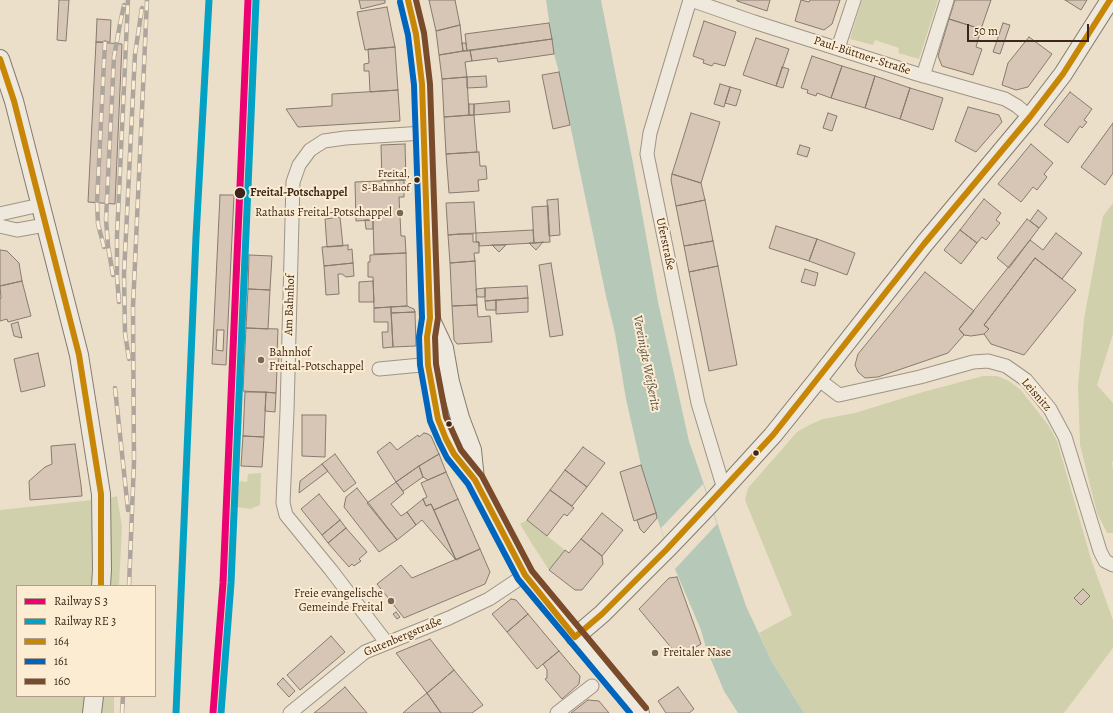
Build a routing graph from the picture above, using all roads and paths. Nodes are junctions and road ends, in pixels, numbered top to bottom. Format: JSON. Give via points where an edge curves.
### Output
{"nodes":[{"id":1,"x":408,"y":0,"type":"edge"},
{"id":2,"x":691,"y":0,"type":"edge"},
{"id":3,"x":854,"y":0,"type":"edge"},
{"id":4,"x":947,"y":0,"type":"edge"},
{"id":5,"x":1110,"y":0,"type":"edge"},
{"id":6,"x":838,"y":48,"type":"junction"},
{"id":7,"x":0,"y":59,"type":"edge"},
{"id":8,"x":923,"y":76,"type":"junction"},
{"id":9,"x":1030,"y":117,"type":"junction"},
{"id":10,"x":415,"y":133,"type":"junction"},
{"id":11,"x":40,"y":205,"type":"junction"},
{"id":12,"x":0,"y":214,"type":"edge"},
{"id":13,"x":45,"y":225,"type":"junction"},
{"id":14,"x":0,"y":226,"type":"edge"},
{"id":15,"x":421,"y":365,"type":"dead end"},
{"id":16,"x":378,"y":369,"type":"dead end"},
{"id":17,"x":818,"y":379,"type":"junction"},
{"id":18,"x":724,"y":489,"type":"junction"},
{"id":19,"x":1113,"y":565,"type":"edge"},
{"id":20,"x":525,"y":575,"type":"junction"},
{"id":21,"x":101,"y":585,"type":"edge"},
{"id":22,"x":576,"y":637,"type":"junction"},
{"id":23,"x":386,"y":642,"type":"junction"},
{"id":24,"x":592,"y":686,"type":"dead end"},
{"id":25,"x":94,"y":697,"type":"edge"},
{"id":26,"x":560,"y":711,"type":"edge"},
{"id":27,"x":92,"y":713,"type":"edge"},
{"id":28,"x":290,"y":713,"type":"edge"},
{"id":29,"x":640,"y":713,"type":"edge"}],
"edges":[{"from":1,"to":10,"type":"street","via":[[416,34],[420,69]]},
{"from":2,"to":6,"type":"street","name":"Paul-Büttner-Straße"},
{"from":2,"to":18,"type":"street","name":"Uferstraße","via":[[650,133],[647,154],[698,404]]},
{"from":3,"to":6,"type":"street"},
{"from":4,"to":8,"type":"street"},
{"from":5,"to":9,"type":"street","via":[[1063,74]]},
{"from":6,"to":8,"type":"street","name":"Paul-Büttner-Straße"},
{"from":7,"to":11,"type":"street","via":[[14,101]]},
{"from":8,"to":9,"type":"street","name":"Paul-Büttner-Straße","via":[[1005,99]]},
{"from":9,"to":17,"type":"street","via":[[924,244]]},
{"from":10,"to":20,"type":"street","via":[[430,318],[427,337],[428,364],[438,419],[454,454],[475,480]]},
{"from":10,"to":23,"type":"street","name":"Am Bahnhof","via":[[324,141],[310,150],[299,165],[293,182],[283,502],[286,515]]},
{"from":11,"to":12,"type":"street"},
{"from":11,"to":13,"type":"street"},
{"from":13,"to":14,"type":"street","via":[[17,230]]},
{"from":13,"to":21,"type":"street","via":[[79,355],[100,486]]},
{"from":15,"to":16,"type":"street"},
{"from":17,"to":18,"type":"street"},
{"from":17,"to":19,"type":"street","name":"Leisnitz","via":[[839,395],[973,362],[988,361],[1006,366],[1026,380],[1050,409],[1062,431],[1100,551],[1105,561]]},
{"from":18,"to":22,"type":"street","via":[[602,614]]},
{"from":20,"to":22,"type":"street"},
{"from":20,"to":23,"type":"street","name":"Gutenbergstraße","via":[[488,599]]},
{"from":22,"to":29,"type":"street"},
{"from":23,"to":28,"type":"street","name":"Gutenbergstraße","via":[[365,652]]},
{"from":24,"to":26,"type":"street"},
{"from":25,"to":27,"type":"street"}]}
